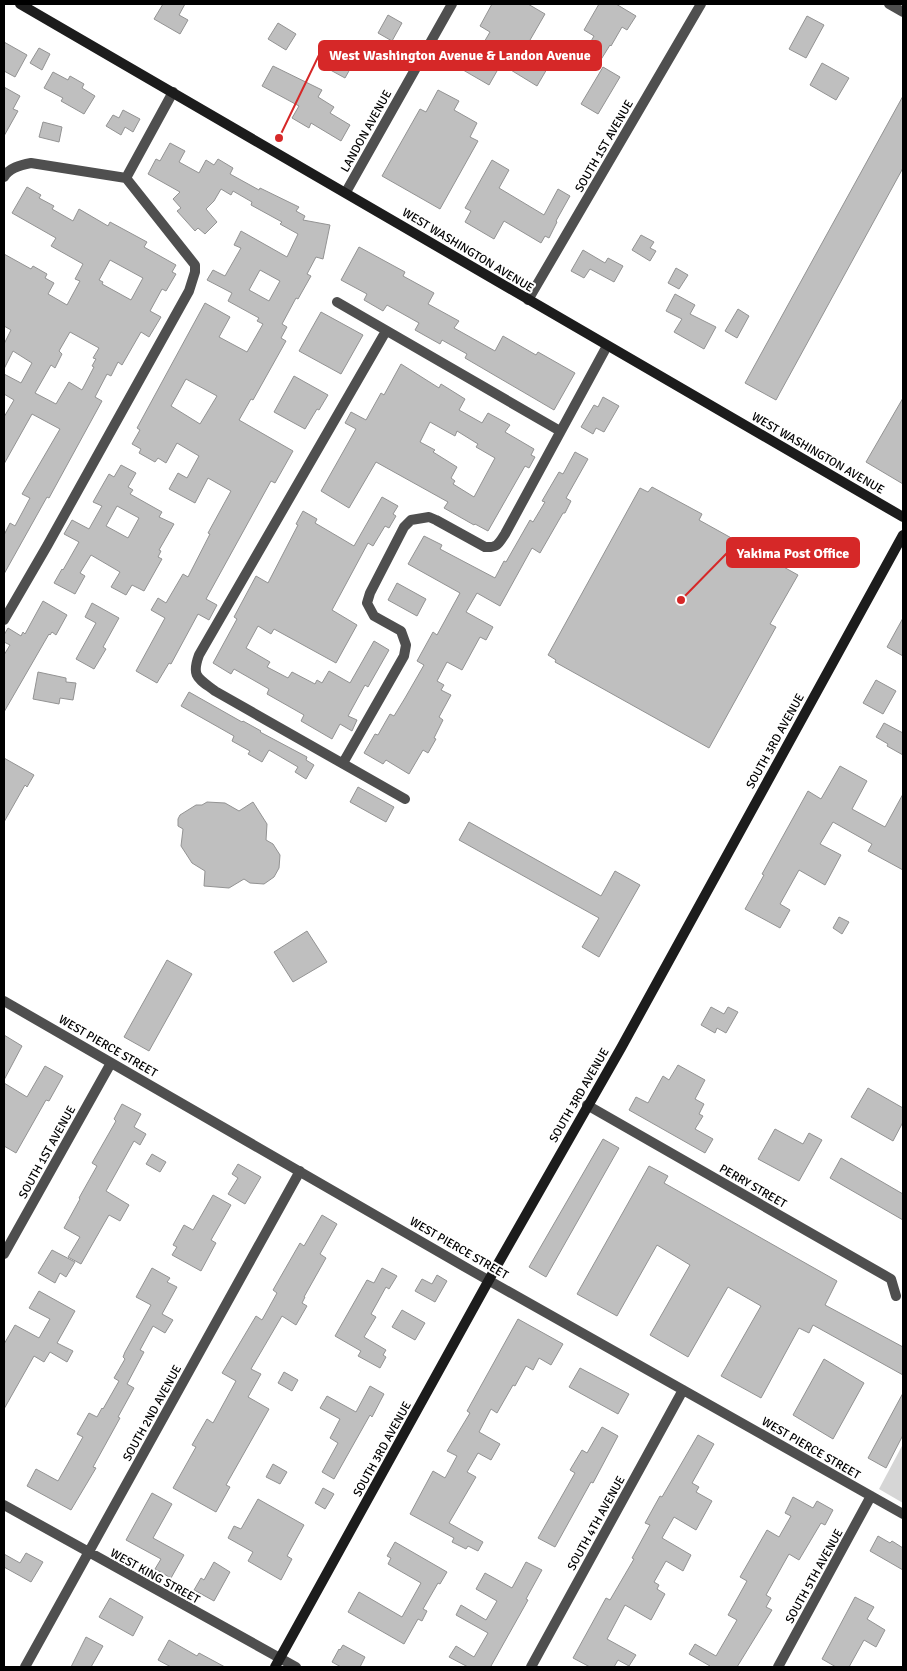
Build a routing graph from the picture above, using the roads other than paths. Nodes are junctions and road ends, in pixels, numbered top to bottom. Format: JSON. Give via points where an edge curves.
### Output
{"nodes":[{"id":1,"x":20,"y":4,"type":"edge"},
{"id":2,"x":452,"y":4,"type":"edge"},
{"id":3,"x":701,"y":4,"type":"edge"},
{"id":4,"x":889,"y":4,"type":"edge"},
{"id":5,"x":903,"y":12,"type":"edge"},
{"id":6,"x":174,"y":92,"type":"junction"},
{"id":7,"x":4,"y":177,"type":"edge"},
{"id":8,"x":126,"y":178,"type":"junction"},
{"id":9,"x":346,"y":192,"type":"junction"},
{"id":10,"x":528,"y":300,"type":"junction"},
{"id":11,"x":337,"y":302,"type":"dead end"},
{"id":12,"x":386,"y":331,"type":"junction"},
{"id":13,"x":607,"y":346,"type":"junction"},
{"id":14,"x":560,"y":431,"type":"junction"},
{"id":15,"x":903,"y":517,"type":"edge"},
{"id":16,"x":903,"y":535,"type":"edge"},
{"id":17,"x":4,"y":620,"type":"edge"},
{"id":18,"x":343,"y":762,"type":"junction"},
{"id":19,"x":404,"y":799,"type":"dead end"},
{"id":20,"x":4,"y":1001,"type":"edge"},
{"id":21,"x":111,"y":1063,"type":"junction"},
{"id":22,"x":587,"y":1105,"type":"junction"},
{"id":23,"x":300,"y":1171,"type":"junction"},
{"id":24,"x":4,"y":1254,"type":"edge"},
{"id":25,"x":489,"y":1280,"type":"junction"},
{"id":26,"x":896,"y":1296,"type":"dead end"},
{"id":27,"x":683,"y":1390,"type":"junction"},
{"id":28,"x":871,"y":1496,"type":"junction"},
{"id":29,"x":4,"y":1504,"type":"edge"},
{"id":30,"x":903,"y":1514,"type":"edge"},
{"id":31,"x":88,"y":1553,"type":"junction"},
{"id":32,"x":278,"y":1663,"type":"edge"},
{"id":33,"x":25,"y":1667,"type":"edge"},
{"id":34,"x":296,"y":1667,"type":"edge"},
{"id":35,"x":531,"y":1667,"type":"edge"},
{"id":36,"x":778,"y":1667,"type":"edge"}],
"edges":[{"from":1,"to":6,"type":"street","name":"WEST WASHINGTON AVENUE"},
{"from":2,"to":9,"type":"street","name":"LANDON AVENUE"},
{"from":3,"to":10,"type":"street","name":"SOUTH 1ST AVENUE"},
{"from":4,"to":5,"type":"street"},
{"from":6,"to":8,"type":"street"},
{"from":6,"to":9,"type":"street","name":"WEST WASHINGTON AVENUE"},
{"from":7,"to":8,"type":"street","via":[[19,165],[31,163]]},
{"from":8,"to":17,"type":"street","via":[[190,257],[195,272],[182,304]]},
{"from":9,"to":10,"type":"street","name":"WEST WASHINGTON AVENUE"},
{"from":10,"to":13,"type":"street","name":"WEST WASHINGTON AVENUE"},
{"from":11,"to":12,"type":"street"},
{"from":12,"to":14,"type":"street"},
{"from":12,"to":18,"type":"street","via":[[194,667],[196,675],[215,690]]},
{"from":13,"to":14,"type":"street"},
{"from":13,"to":15,"type":"street","name":"WEST WASHINGTON AVENUE"},
{"from":14,"to":18,"type":"street","via":[[505,534],[493,548],[485,548],[428,517],[411,520],[404,527],[367,603],[374,616],[401,632],[406,645],[404,656]]},
{"from":16,"to":22,"type":"street","name":"SOUTH 3RD AVENUE"},
{"from":18,"to":19,"type":"street"},
{"from":20,"to":21,"type":"street","name":"WEST PIERCE STREET"},
{"from":21,"to":23,"type":"street","name":"WEST PIERCE STREET"},
{"from":21,"to":24,"type":"street","name":"SOUTH 1ST AVENUE"},
{"from":22,"to":25,"type":"street","name":"SOUTH 3RD AVENUE"},
{"from":22,"to":26,"type":"street","name":"PERRY STREET","via":[[891,1279]]},
{"from":23,"to":25,"type":"street","name":"WEST PIERCE STREET"},
{"from":23,"to":31,"type":"street","name":"SOUTH 2ND AVENUE"},
{"from":25,"to":27,"type":"street","name":"WEST PIERCE STREET"},
{"from":25,"to":32,"type":"street","name":"SOUTH 3RD AVENUE"},
{"from":27,"to":28,"type":"street","name":"WEST PIERCE STREET"},
{"from":27,"to":35,"type":"street","name":"SOUTH 4TH AVENUE"},
{"from":28,"to":30,"type":"street","name":"WEST PIERCE STREET"},
{"from":28,"to":36,"type":"street","name":"SOUTH 5TH AVENUE"},
{"from":29,"to":31,"type":"street","name":"WEST KING STREET"},
{"from":31,"to":32,"type":"street","name":"WEST KING STREET"},
{"from":31,"to":33,"type":"street","name":"SOUTH 2ND AVENUE"},
{"from":32,"to":34,"type":"street","name":"WEST KING STREET"}]}
